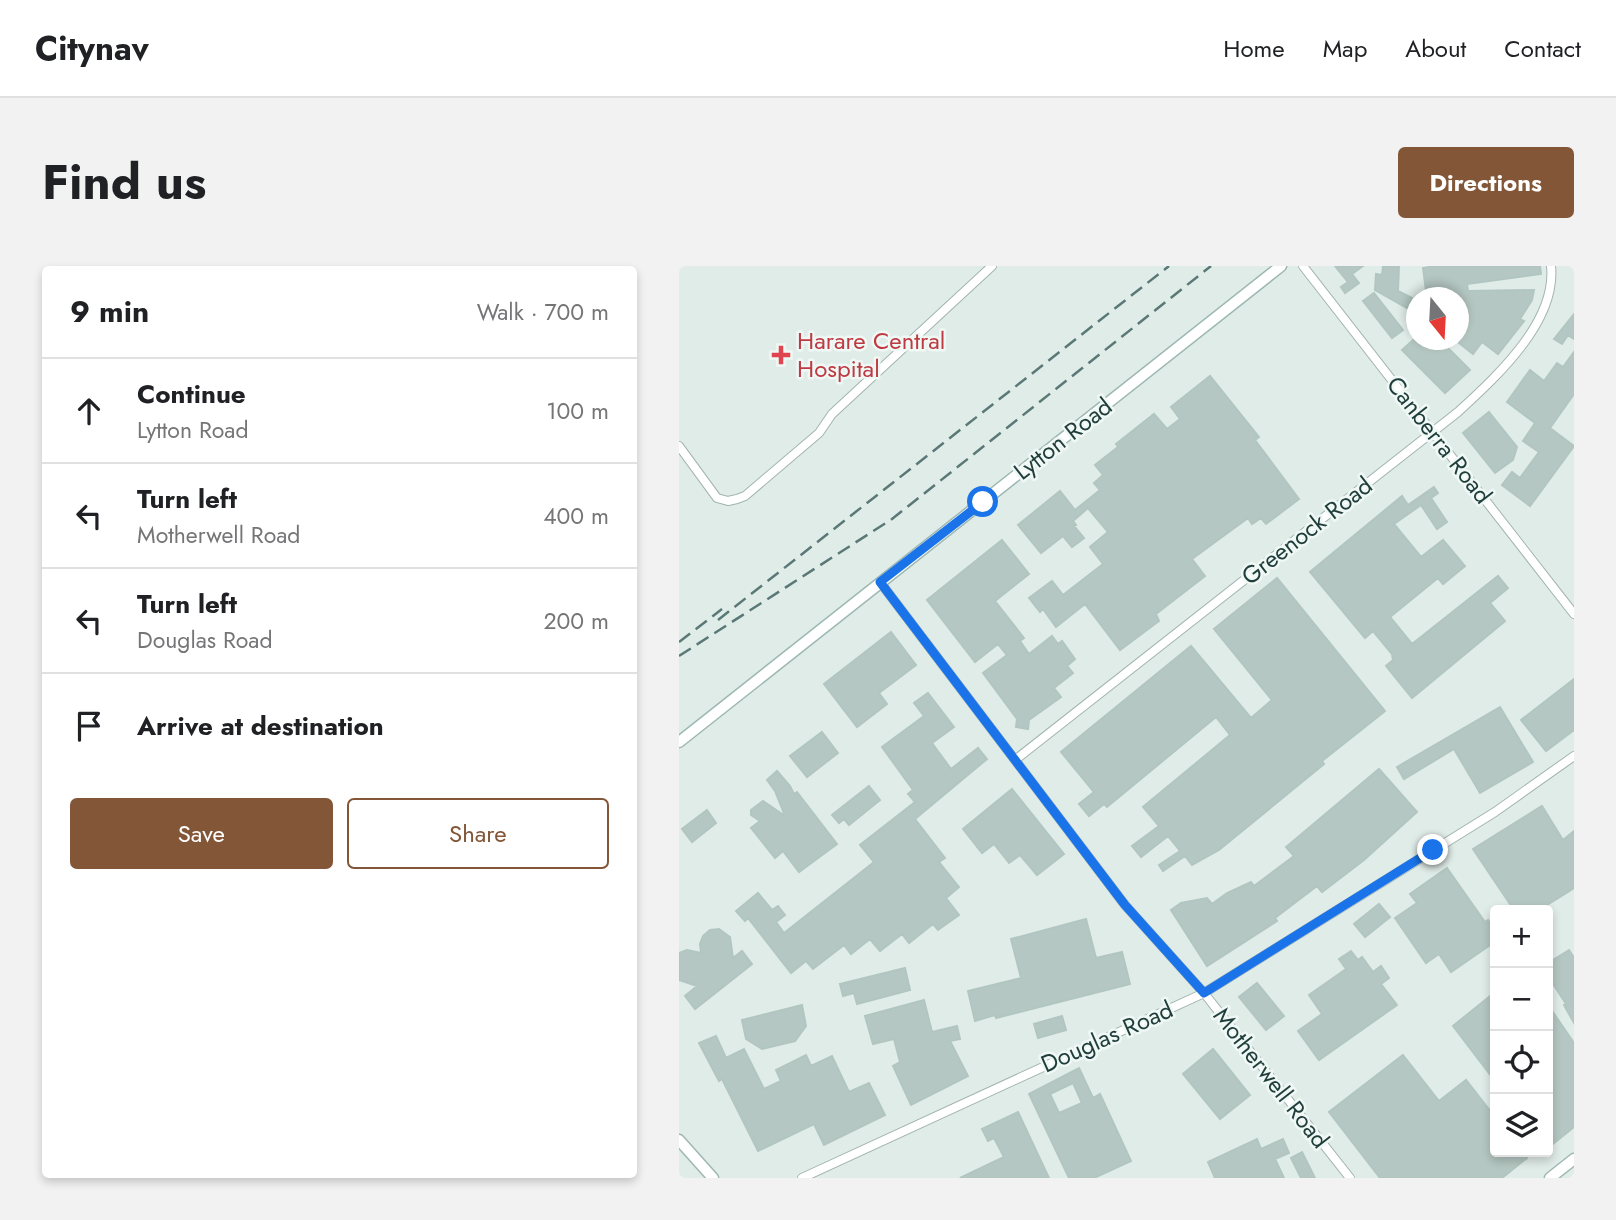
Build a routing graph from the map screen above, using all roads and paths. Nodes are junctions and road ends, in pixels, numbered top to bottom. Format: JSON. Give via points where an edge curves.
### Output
{"nodes":[{"id":1,"x":992,"y":266,"type":"edge"},
{"id":2,"x":1281,"y":266,"type":"edge"},
{"id":3,"x":1303,"y":266,"type":"edge"},
{"id":4,"x":1551,"y":266,"type":"edge"},
{"id":5,"x":1434,"y":431,"type":"junction"},
{"id":6,"x":679,"y":446,"type":"edge"},
{"id":7,"x":880,"y":582,"type":"junction"},
{"id":8,"x":1574,"y":614,"type":"edge"},
{"id":9,"x":679,"y":741,"type":"edge"},
{"id":10,"x":1574,"y":756,"type":"edge"},
{"id":11,"x":1015,"y":760,"type":"junction"},
{"id":12,"x":1204,"y":993,"type":"junction"},
{"id":13,"x":679,"y":1140,"type":"edge"},
{"id":14,"x":1574,"y":1159,"type":"edge"},
{"id":15,"x":713,"y":1178,"type":"edge"},
{"id":16,"x":802,"y":1178,"type":"edge"},
{"id":17,"x":1350,"y":1178,"type":"edge"},
{"id":18,"x":1550,"y":1178,"type":"edge"}],
"edges":[{"from":1,"to":6,"type":"street","via":[[832,414],[819,433],[745,496],[728,501],[717,498]]},
{"from":2,"to":7,"type":"main road","name":"Lytton Road"},
{"from":3,"to":5,"type":"street","name":"Canberra Road"},
{"from":4,"to":5,"type":"street","name":"Greenock Road","via":[[1549,297],[1530,333],[1486,386]]},
{"from":5,"to":8,"type":"street","name":"Canberra Road"},
{"from":5,"to":11,"type":"street","name":"Greenock Road"},
{"from":7,"to":9,"type":"main road","name":"Lytton Road"},
{"from":7,"to":11,"type":"street","name":"Motherwell Road"},
{"from":10,"to":12,"type":"street","name":"Douglas Road","via":[[1495,812]]},
{"from":11,"to":12,"type":"street","name":"Motherwell Road","via":[[1125,905]]},
{"from":12,"to":16,"type":"street","name":"Douglas Road"},
{"from":12,"to":17,"type":"street","name":"Motherwell Road"},
{"from":13,"to":15,"type":"main road"},
{"from":14,"to":18,"type":"main road"}]}
